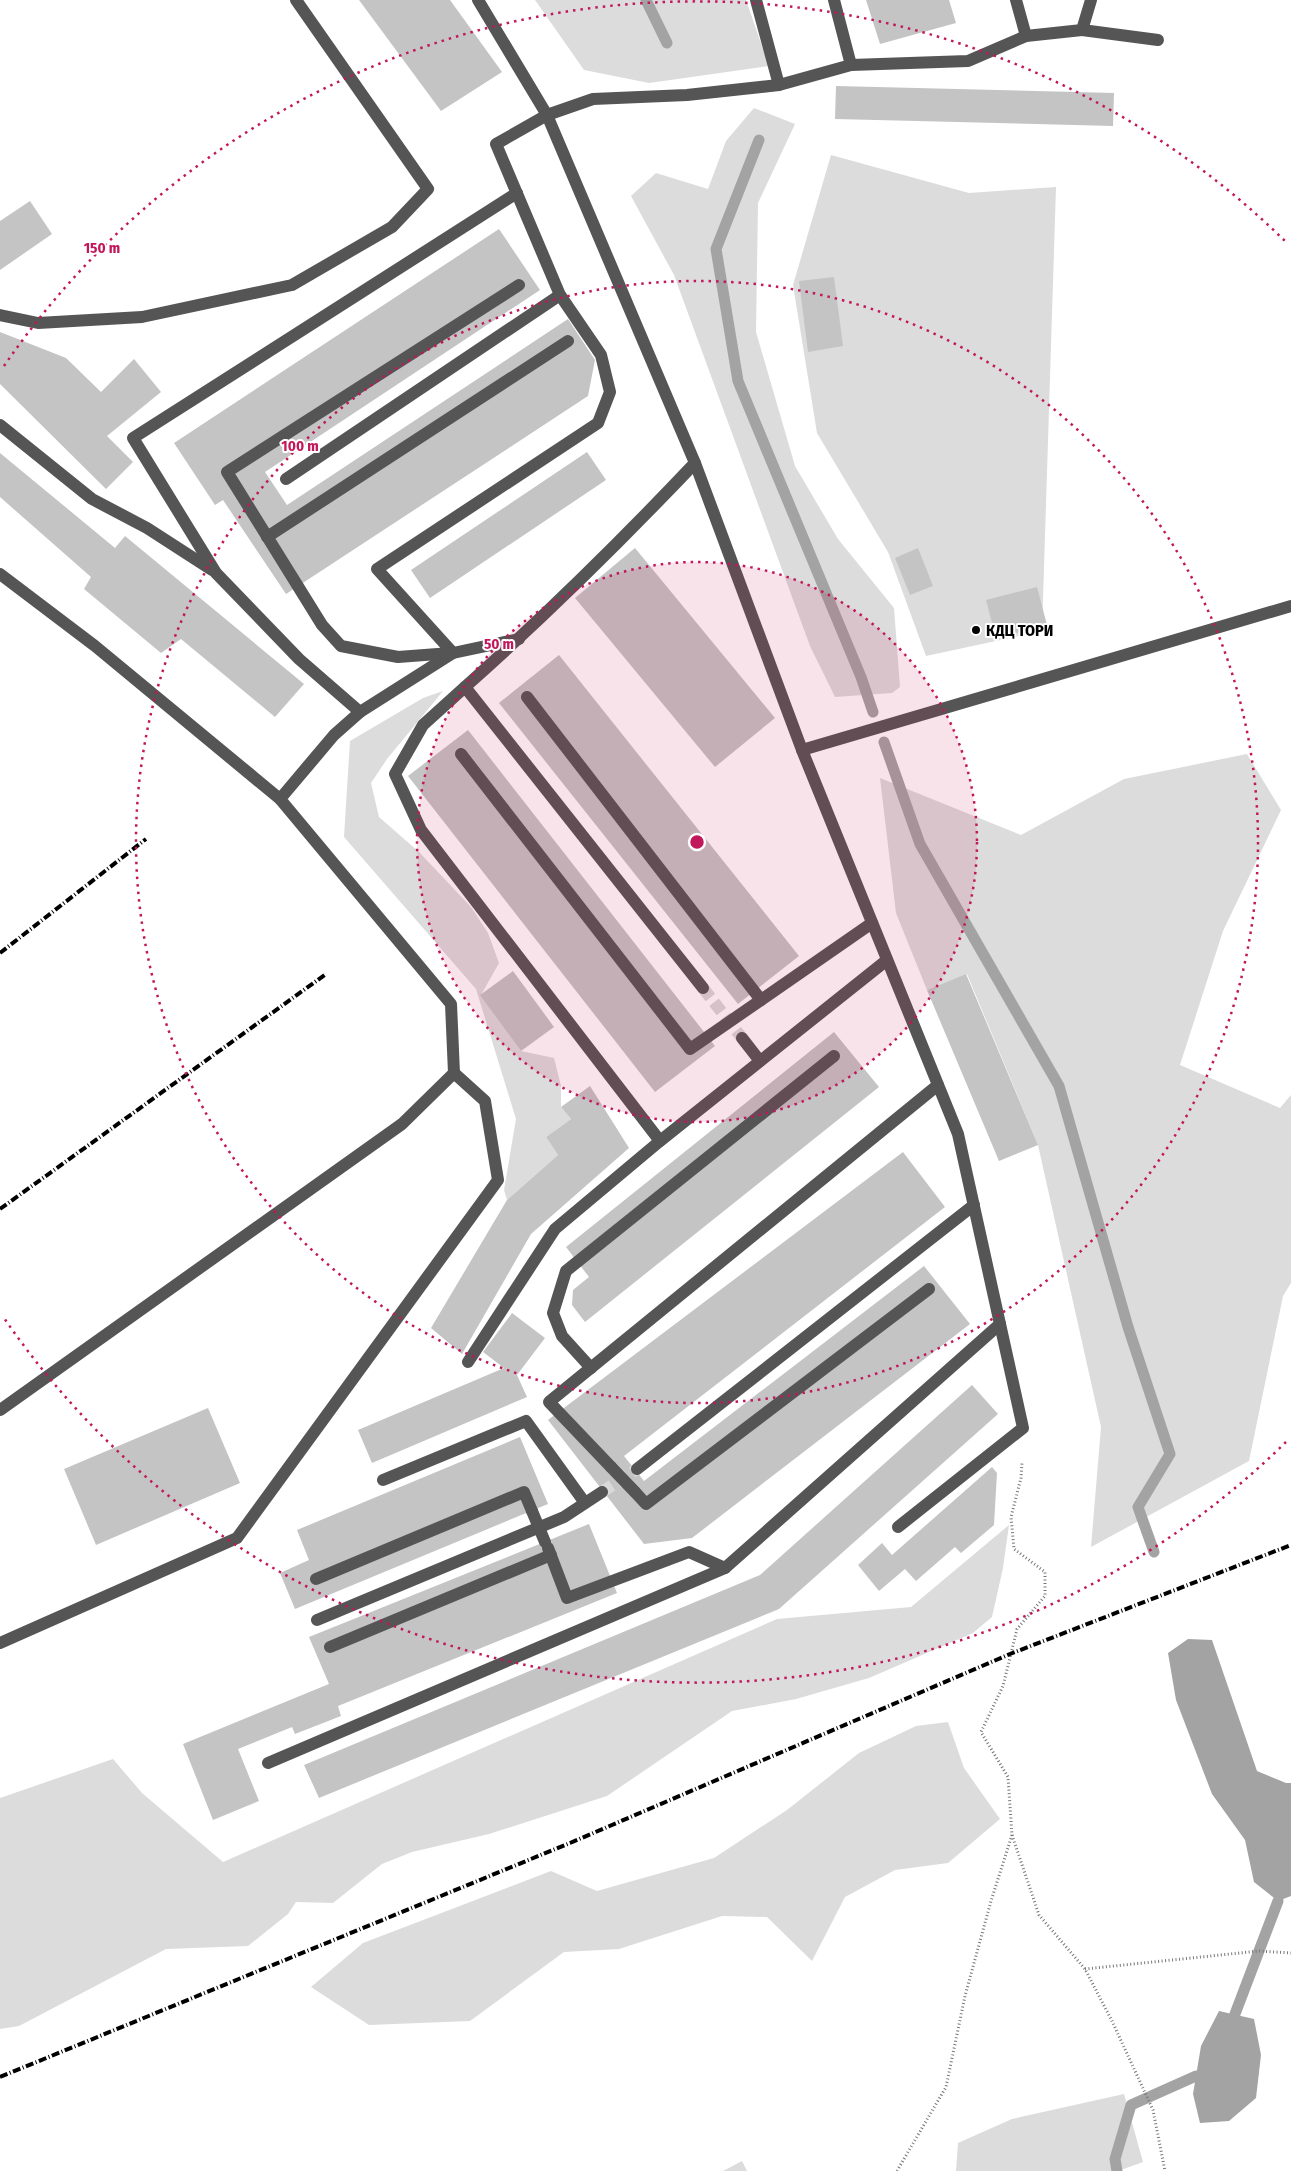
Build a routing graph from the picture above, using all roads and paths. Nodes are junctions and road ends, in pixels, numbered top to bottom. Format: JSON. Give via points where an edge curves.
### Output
{"nodes":[{"id":1,"x":296,"y":0,"type":"edge"},
{"id":2,"x":478,"y":0,"type":"edge"},
{"id":3,"x":756,"y":0,"type":"edge"},
{"id":4,"x":834,"y":0,"type":"edge"},
{"id":5,"x":1016,"y":0,"type":"edge"},
{"id":6,"x":1091,"y":0,"type":"edge"},
{"id":7,"x":1082,"y":30,"type":"junction"},
{"id":8,"x":1026,"y":36,"type":"junction"},
{"id":9,"x":1158,"y":40,"type":"dead end"},
{"id":10,"x":851,"y":65,"type":"junction"},
{"id":11,"x":779,"y":85,"type":"junction"},
{"id":12,"x":547,"y":116,"type":"junction"},
{"id":13,"x":517,"y":193,"type":"junction"},
{"id":14,"x":519,"y":285,"type":"dead end"},
{"id":15,"x":560,"y":295,"type":"junction"},
{"id":16,"x":0,"y":315,"type":"edge"},
{"id":17,"x":568,"y":341,"type":"dead end"},
{"id":18,"x":0,"y":425,"type":"edge"},
{"id":19,"x":695,"y":462,"type":"junction"},
{"id":20,"x":286,"y":479,"type":"dead end"},
{"id":21,"x":267,"y":536,"type":"junction"},
{"id":22,"x":216,"y":573,"type":"junction"},
{"id":23,"x":0,"y":574,"type":"edge"},
{"id":24,"x":1291,"y":606,"type":"edge"},
{"id":25,"x":519,"y":639,"type":"junction"},
{"id":26,"x":453,"y":653,"type":"junction"},
{"id":27,"x":465,"y":687,"type":"junction"},
{"id":28,"x":527,"y":697,"type":"dead end"},
{"id":29,"x":360,"y":712,"type":"junction"},
{"id":30,"x":802,"y":750,"type":"junction"},
{"id":31,"x":461,"y":754,"type":"dead end"},
{"id":32,"x":280,"y":799,"type":"junction"},
{"id":33,"x":872,"y":923,"type":"junction"},
{"id":34,"x":887,"y":960,"type":"junction"},
{"id":35,"x":703,"y":988,"type":"tunnel mouth"},
{"id":36,"x":761,"y":1000,"type":"junction"},
{"id":37,"x":742,"y":1038,"type":"tunnel mouth"},
{"id":38,"x":834,"y":1056,"type":"dead end"},
{"id":39,"x":760,"y":1061,"type":"junction"},
{"id":40,"x":454,"y":1073,"type":"junction"},
{"id":41,"x":938,"y":1085,"type":"junction"},
{"id":42,"x":660,"y":1141,"type":"junction"},
{"id":43,"x":974,"y":1205,"type":"junction"},
{"id":44,"x":929,"y":1289,"type":"dead end"},
{"id":45,"x":1000,"y":1324,"type":"junction"},
{"id":46,"x":468,"y":1362,"type":"dead end"},
{"id":47,"x":591,"y":1368,"type":"junction"},
{"id":48,"x":0,"y":1410,"type":"edge"},
{"id":49,"x":1023,"y":1428,"type":"junction"},
{"id":50,"x":637,"y":1469,"type":"tunnel mouth"},
{"id":51,"x":383,"y":1480,"type":"dead end"},
{"id":52,"x":602,"y":1492,"type":"tunnel mouth"},
{"id":53,"x":585,"y":1502,"type":"junction"},
{"id":54,"x":898,"y":1527,"type":"dead end"},
{"id":55,"x":551,"y":1555,"type":"junction"},
{"id":56,"x":725,"y":1568,"type":"junction"},
{"id":57,"x":316,"y":1579,"type":"dead end"},
{"id":58,"x":317,"y":1620,"type":"dead end"},
{"id":59,"x":0,"y":1643,"type":"edge"},
{"id":60,"x":330,"y":1647,"type":"dead end"},
{"id":61,"x":268,"y":1763,"type":"dead end"},
{"id":62,"x":1012,"y":1835,"type":"junction"},
{"id":63,"x":1291,"y":1953,"type":"edge"},
{"id":64,"x":1085,"y":1969,"type":"junction"},
{"id":65,"x":897,"y":2171,"type":"edge"},
{"id":66,"x":1165,"y":2171,"type":"edge"}],
"edges":[{"from":1,"to":16,"type":"lane","via":[[428,188],[392,227],[292,285],[142,317],[38,323]]},
{"from":2,"to":12,"type":"lane"},
{"from":3,"to":11,"type":"lane"},
{"from":4,"to":10,"type":"lane"},
{"from":5,"to":8,"type":"lane"},
{"from":6,"to":7,"type":"lane"},
{"from":7,"to":8,"type":"lane"},
{"from":7,"to":9,"type":"lane"},
{"from":8,"to":10,"type":"lane","via":[[968,61]]},
{"from":10,"to":11,"type":"lane"},
{"from":11,"to":12,"type":"lane","via":[[687,95],[593,99]]},
{"from":12,"to":13,"type":"lane","via":[[496,144]]},
{"from":12,"to":19,"type":"lane"},
{"from":13,"to":15,"type":"lane"},
{"from":13,"to":22,"type":"lane","via":[[133,438]]},
{"from":14,"to":21,"type":"lane","via":[[227,472]]},
{"from":15,"to":20,"type":"lane"},
{"from":15,"to":26,"type":"lane","via":[[601,354],[610,392],[598,423],[377,569]]},
{"from":17,"to":21,"type":"lane"},
{"from":18,"to":22,"type":"lane","via":[[92,499],[147,528]]},
{"from":19,"to":25,"type":"lane","via":[[624,537]]},
{"from":19,"to":30,"type":"lane"},
{"from":21,"to":26,"type":"lane","via":[[322,626],[341,646],[398,657]]},
{"from":22,"to":29,"type":"lane","via":[[299,659]]},
{"from":23,"to":32,"type":"lane","via":[[95,646]]},
{"from":24,"to":30,"type":"lane"},
{"from":25,"to":26,"type":"lane"},
{"from":25,"to":27,"type":"lane"},
{"from":26,"to":29,"type":"lane"},
{"from":27,"to":35,"type":"lane"},
{"from":27,"to":42,"type":"lane","via":[[423,725],[395,774],[421,830]]},
{"from":28,"to":36,"type":"lane"},
{"from":29,"to":32,"type":"lane","via":[[334,735]]},
{"from":30,"to":33,"type":"lane"},
{"from":31,"to":36,"type":"lane","via":[[690,1049]]},
{"from":32,"to":40,"type":"lane","via":[[451,1004]]},
{"from":33,"to":34,"type":"lane"},
{"from":33,"to":36,"type":"lane"},
{"from":34,"to":39,"type":"lane"},
{"from":34,"to":41,"type":"lane"},
{"from":37,"to":39,"type":"lane"},
{"from":38,"to":47,"type":"lane","via":[[566,1271],[553,1312],[562,1336]]},
{"from":39,"to":42,"type":"lane"},
{"from":40,"to":48,"type":"lane","via":[[402,1124]]},
{"from":40,"to":59,"type":"lane","via":[[485,1101],[498,1180],[237,1538]]},
{"from":41,"to":43,"type":"lane","via":[[958,1134]]},
{"from":41,"to":47,"type":"lane"},
{"from":42,"to":46,"type":"lane","via":[[555,1229]]},
{"from":43,"to":45,"type":"lane"},
{"from":43,"to":50,"type":"lane"},
{"from":44,"to":47,"type":"lane","bridge":true,"via":[[646,1504],[549,1402]]},
{"from":45,"to":49,"type":"lane"},
{"from":45,"to":56,"type":"lane"},
{"from":49,"to":54,"type":"lane"},
{"from":49,"to":62,"type":"path","via":[[1021,1478],[1011,1517],[1014,1549],[1045,1572],[1045,1596],[1017,1629],[1003,1686],[981,1732],[1008,1778]]},
{"from":51,"to":53,"type":"lane","via":[[526,1421]]},
{"from":52,"to":53,"type":"lane"},
{"from":53,"to":58,"type":"lane","via":[[564,1517]]},
{"from":55,"to":56,"type":"lane","via":[[567,1598],[689,1552]]},
{"from":55,"to":57,"type":"lane","bridge":true,"via":[[524,1492]]},
{"from":55,"to":60,"type":"lane"},
{"from":56,"to":61,"type":"lane"},
{"from":62,"to":64,"type":"path","via":[[1039,1915]]},
{"from":62,"to":65,"type":"path","via":[[965,1996],[946,2087]]},
{"from":63,"to":64,"type":"path","via":[[1259,1952]]},
{"from":64,"to":66,"type":"path","via":[[1153,2110]]}]}
